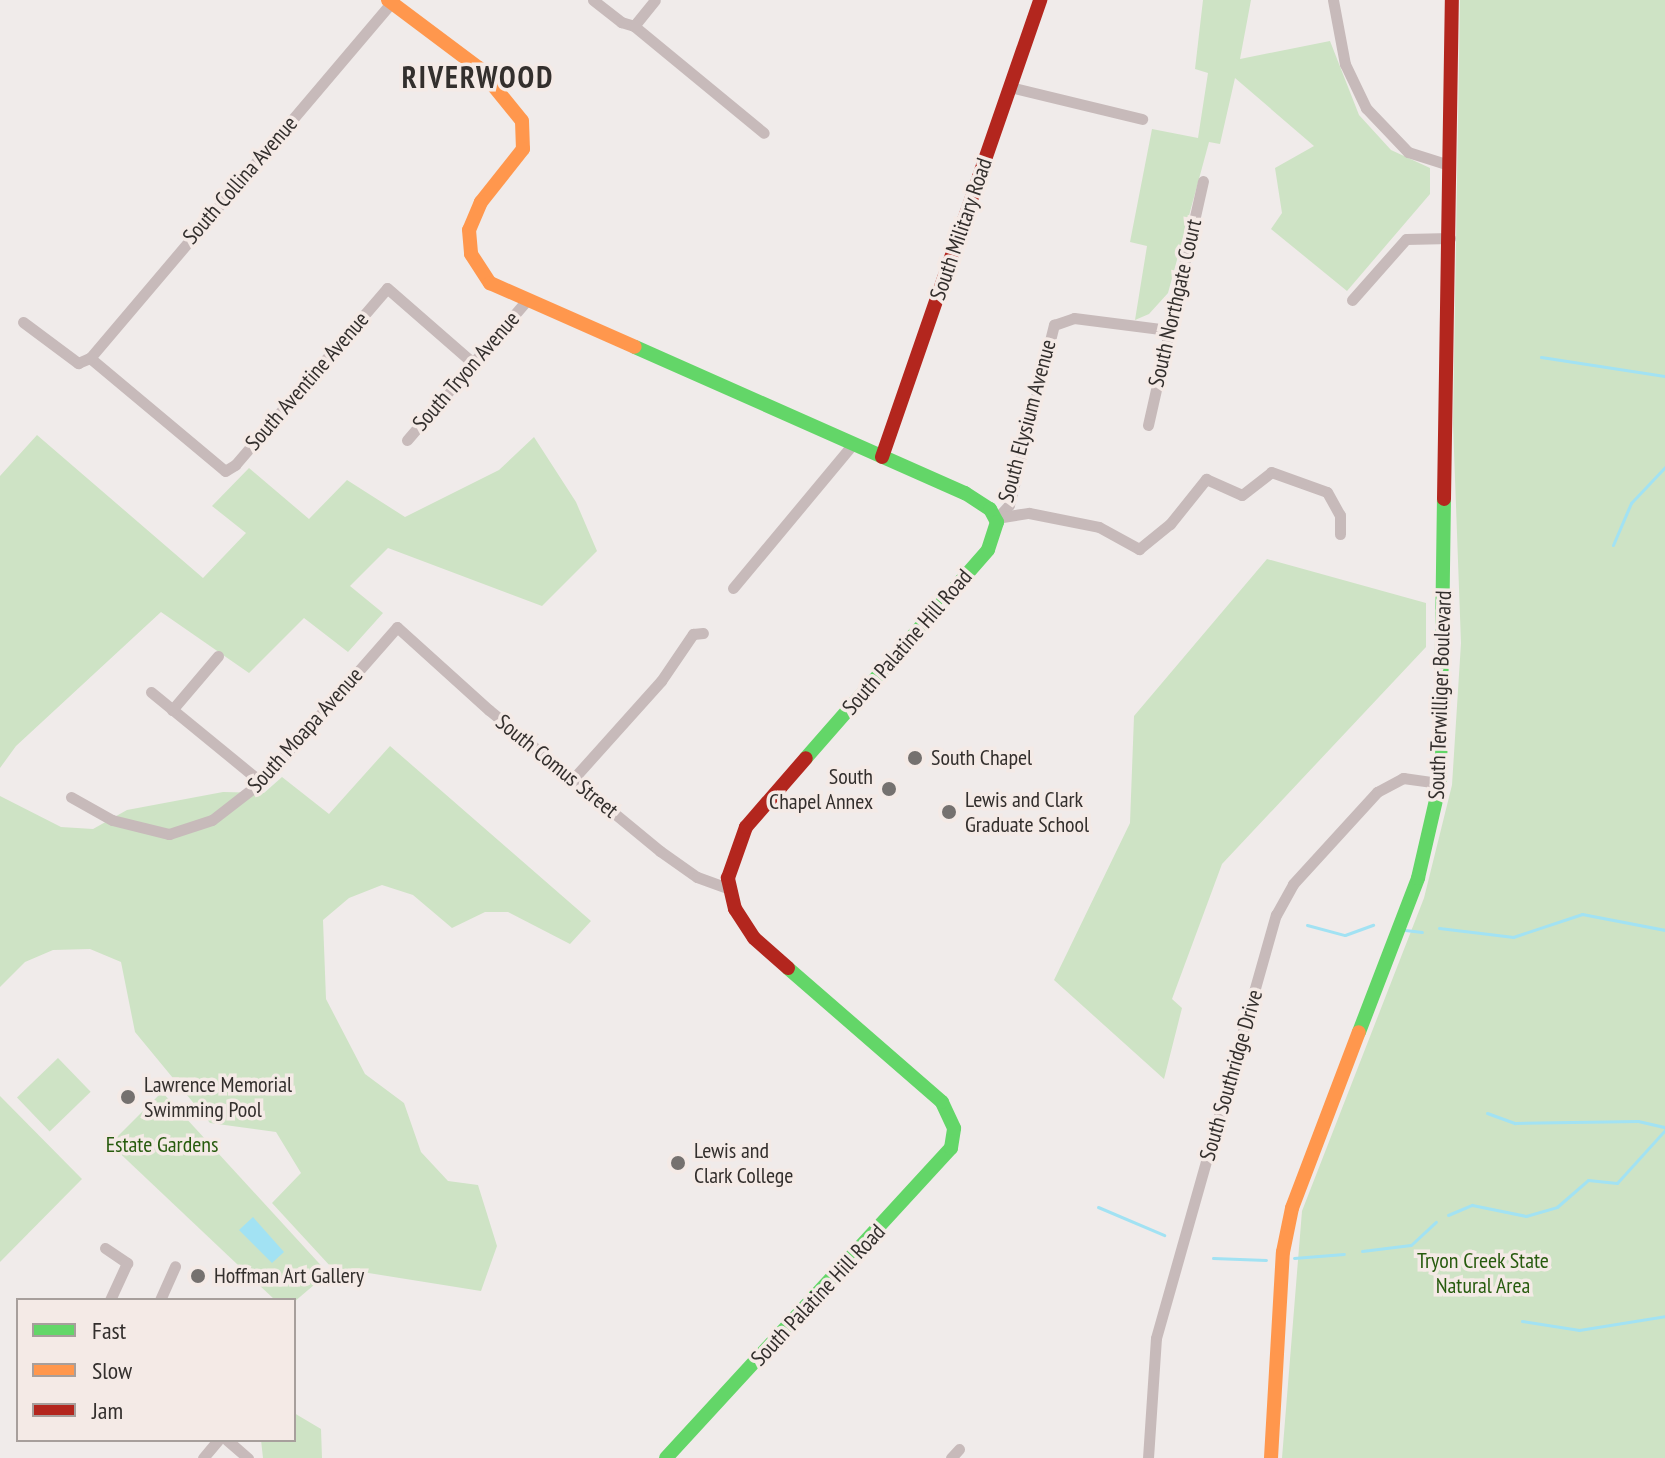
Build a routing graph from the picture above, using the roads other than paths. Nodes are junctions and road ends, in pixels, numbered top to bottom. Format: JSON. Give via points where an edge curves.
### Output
{"nodes":[{"id":1,"x":593,"y":0,"type":"edge"},
{"id":2,"x":655,"y":0,"type":"edge"},
{"id":3,"x":1040,"y":0,"type":"edge"},
{"id":4,"x":1333,"y":0,"type":"edge"},
{"id":5,"x":1452,"y":0,"type":"edge"},
{"id":6,"x":390,"y":2,"type":"edge"},
{"id":7,"x":634,"y":26,"type":"junction"},
{"id":8,"x":1010,"y":87,"type":"junction"},
{"id":9,"x":1142,"y":119,"type":"dead end"},
{"id":10,"x":764,"y":133,"type":"dead end"},
{"id":11,"x":1449,"y":165,"type":"junction"},
{"id":12,"x":1203,"y":181,"type":"dead end"},
{"id":13,"x":1450,"y":238,"type":"junction"},
{"id":14,"x":1352,"y":300,"type":"dead end"},
{"id":15,"x":526,"y":301,"type":"junction"},
{"id":16,"x":23,"y":322,"type":"dead end"},
{"id":17,"x":1168,"y":330,"type":"junction"},
{"id":18,"x":90,"y":358,"type":"junction"},
{"id":19,"x":474,"y":364,"type":"junction"},
{"id":20,"x":1148,"y":425,"type":"dead end"},
{"id":21,"x":407,"y":440,"type":"dead end"},
{"id":22,"x":852,"y":445,"type":"junction"},
{"id":23,"x":882,"y":457,"type":"junction"},
{"id":24,"x":996,"y":518,"type":"junction"},
{"id":25,"x":1340,"y":534,"type":"dead end"},
{"id":26,"x":733,"y":588,"type":"dead end"},
{"id":27,"x":397,"y":627,"type":"joint"},
{"id":28,"x":703,"y":633,"type":"dead end"},
{"id":29,"x":218,"y":656,"type":"dead end"},
{"id":30,"x":151,"y":692,"type":"dead end"},
{"id":31,"x":172,"y":710,"type":"junction"},
{"id":32,"x":573,"y":779,"type":"junction"},
{"id":33,"x":261,"y":782,"type":"junction"},
{"id":34,"x":1440,"y":783,"type":"junction"},
{"id":35,"x":71,"y":797,"type":"dead end"},
{"id":36,"x":728,"y":888,"type":"junction"},
{"id":37,"x":105,"y":1248,"type":"dead end"},
{"id":38,"x":175,"y":1266,"type":"dead end"},
{"id":39,"x":111,"y":1298,"type":"edge"},
{"id":40,"x":161,"y":1298,"type":"edge"},
{"id":41,"x":216,"y":1442,"type":"edge"},
{"id":42,"x":229,"y":1442,"type":"edge"},
{"id":43,"x":203,"y":1458,"type":"edge"},
{"id":44,"x":248,"y":1458,"type":"edge"},
{"id":45,"x":666,"y":1458,"type":"edge"},
{"id":46,"x":1148,"y":1458,"type":"edge"},
{"id":47,"x":1271,"y":1458,"type":"edge"}],
"edges":[{"from":1,"to":7,"type":"street"},
{"from":2,"to":7,"type":"street"},
{"from":3,"to":8,"type":"street","name":"South Military Road"},
{"from":4,"to":11,"type":"street","via":[[1345,64],[1366,108],[1408,152]]},
{"from":5,"to":11,"type":"street","name":"South Terwilliger Boulevard"},
{"from":6,"to":15,"type":"street","via":[[479,68],[522,121],[523,149],[476,209],[469,239],[482,275]]},
{"from":6,"to":18,"type":"street","name":"South Collina Avenue"},
{"from":7,"to":10,"type":"street"},
{"from":8,"to":9,"type":"street"},
{"from":8,"to":23,"type":"street","name":"South Military Road"},
{"from":11,"to":13,"type":"street","name":"South Terwilliger Boulevard"},
{"from":12,"to":17,"type":"street","name":"South Northgate Court"},
{"from":13,"to":14,"type":"street","via":[[1406,239]]},
{"from":13,"to":34,"type":"street","name":"South Terwilliger Boulevard"},
{"from":15,"to":19,"type":"street","name":"South Tryon Avenue"},
{"from":15,"to":22,"type":"street"},
{"from":16,"to":18,"type":"street","via":[[78,363]]},
{"from":17,"to":20,"type":"street","name":"South Northgate Court"},
{"from":17,"to":24,"type":"street","name":"South Elysium Avenue","via":[[1074,318],[1057,322],[1049,335],[1009,505]]},
{"from":18,"to":19,"type":"street","name":"South Aventine Avenue","via":[[225,471],[387,288]]},
{"from":19,"to":21,"type":"street","name":"South Tryon Avenue"},
{"from":22,"to":23,"type":"street"},
{"from":22,"to":26,"type":"street"},
{"from":23,"to":24,"type":"street","via":[[977,499]]},
{"from":24,"to":25,"type":"street","via":[[1029,513],[1074,522],[1109,530],[1139,549],[1170,524],[1196,488],[1214,478],[1242,495],[1271,472],[1321,489],[1340,515]]},
{"from":24,"to":36,"type":"street","name":"South Palatine Hill Road","via":[[997,531],[988,550],[746,827],[735,848]]},
{"from":27,"to":32,"type":"street","name":"South Comus Street"},
{"from":27,"to":33,"type":"street","name":"South Moapa Avenue"},
{"from":28,"to":32,"type":"street","via":[[693,634],[661,681]]},
{"from":29,"to":31,"type":"street"},
{"from":30,"to":31,"type":"street"},
{"from":31,"to":33,"type":"street"},
{"from":32,"to":36,"type":"street","name":"South Comus Street","via":[[690,874]]},
{"from":33,"to":35,"type":"street","name":"South Moapa Avenue","via":[[212,820],[169,834],[112,820]]},
{"from":34,"to":46,"type":"street","name":"South Southridge Drive","via":[[1403,778],[1377,792],[1293,884],[1276,915],[1156,1338]]},
{"from":34,"to":47,"type":"street","name":"South Terwilliger Boulevard","via":[[1418,878],[1292,1208],[1283,1252]]},
{"from":36,"to":45,"type":"street","name":"South Palatine Hill Road","via":[[739,918],[754,938],[942,1102],[952,1121],[953,1138],[932,1172]]},
{"from":37,"to":39,"type":"street","via":[[127,1263]]},
{"from":38,"to":40,"type":"street"},
{"from":41,"to":43,"type":"street"},
{"from":42,"to":44,"type":"street"}]}
